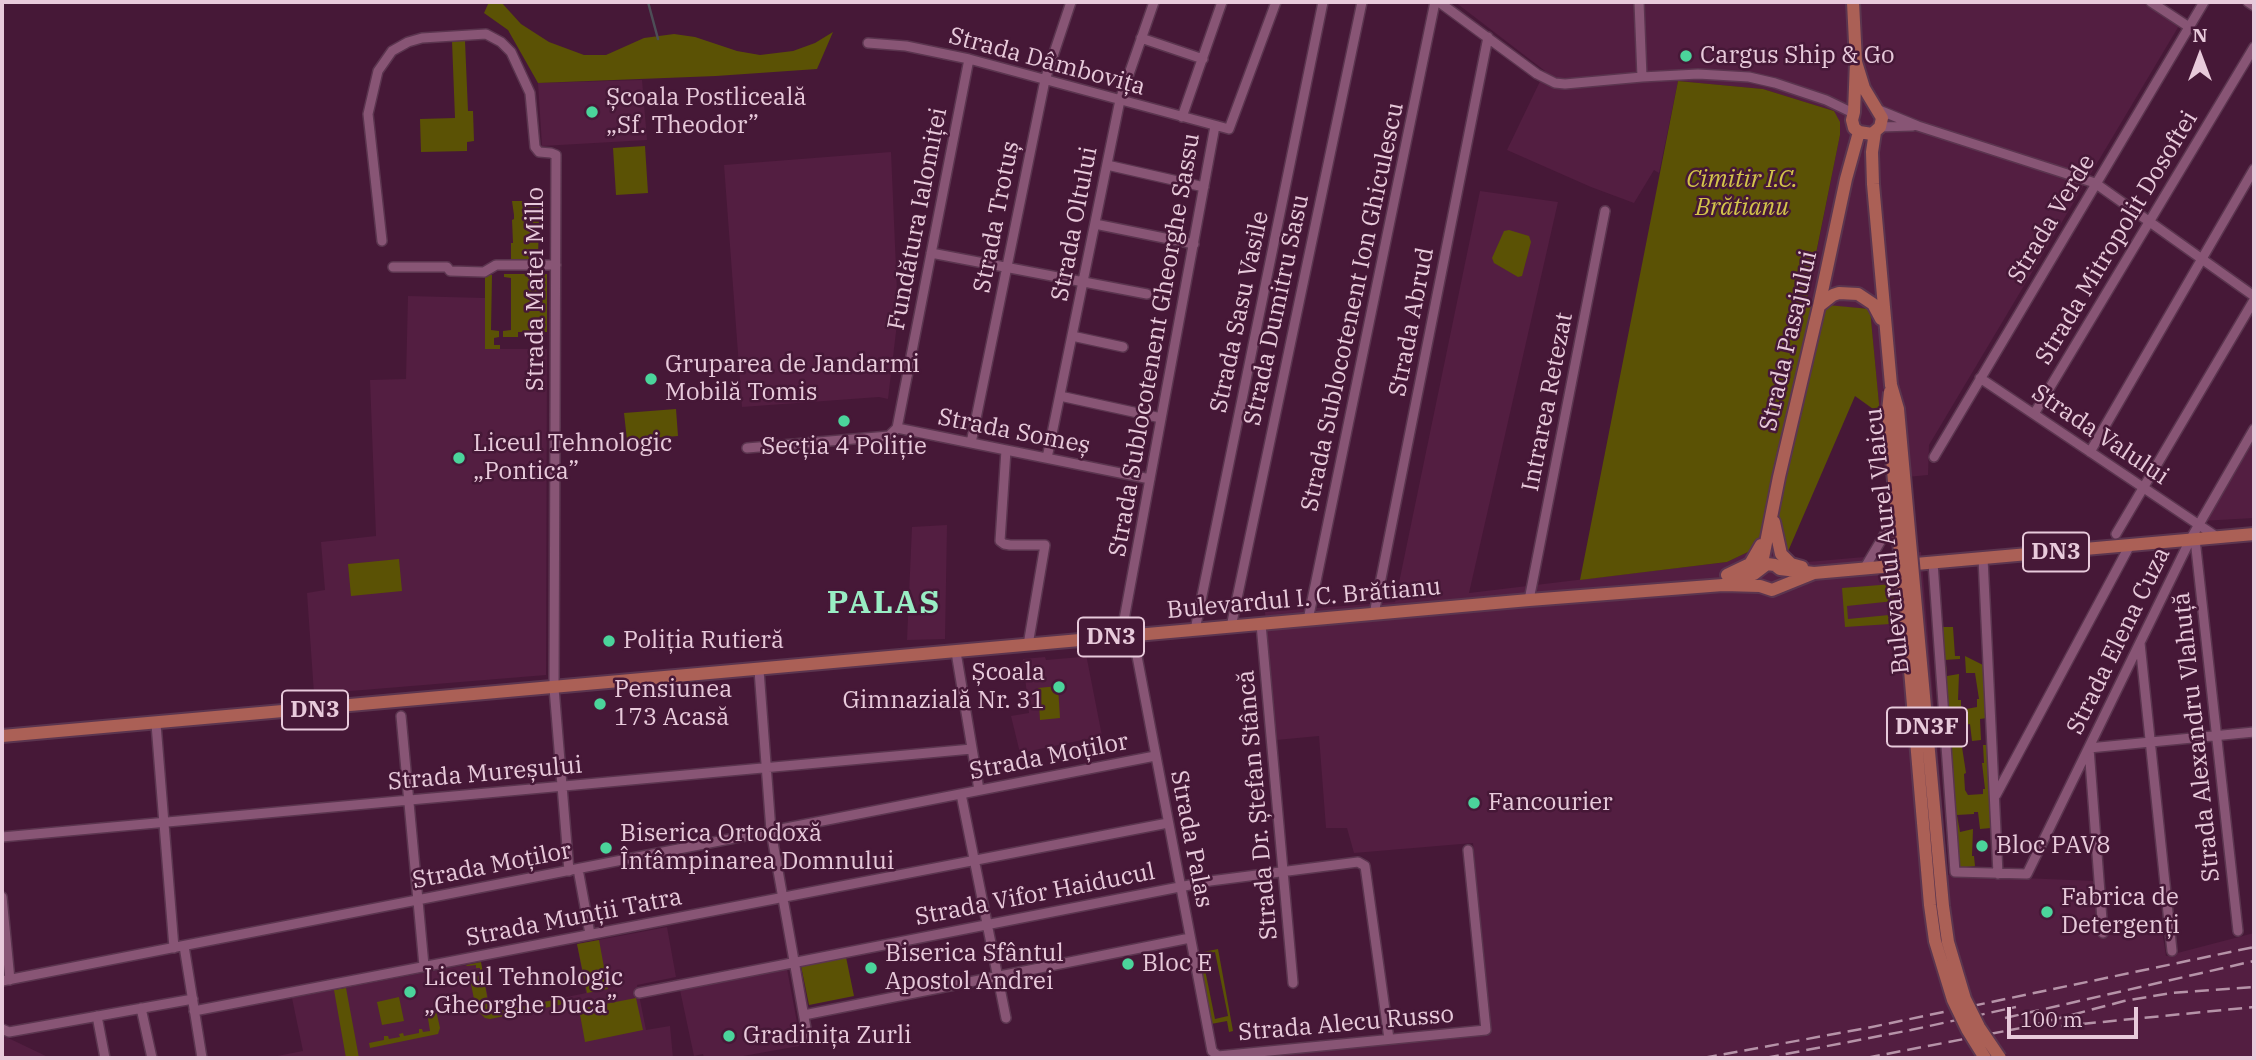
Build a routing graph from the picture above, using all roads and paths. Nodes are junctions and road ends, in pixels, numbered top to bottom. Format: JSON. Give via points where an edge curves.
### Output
{"nodes":[{"id":1,"x":1071,"y":2,"type":"edge"},
{"id":2,"x":1154,"y":2,"type":"edge"},
{"id":3,"x":1222,"y":2,"type":"edge"},
{"id":4,"x":1276,"y":2,"type":"edge"},
{"id":5,"x":1323,"y":2,"type":"edge"},
{"id":6,"x":1362,"y":2,"type":"edge"},
{"id":7,"x":1437,"y":2,"type":"edge"},
{"id":8,"x":1639,"y":2,"type":"edge"},
{"id":9,"x":1853,"y":2,"type":"edge"},
{"id":10,"x":2151,"y":2,"type":"edge"},
{"id":11,"x":2204,"y":2,"type":"edge"},
{"id":12,"x":2248,"y":2,"type":"edge"},
{"id":13,"x":2254,"y":6,"type":"edge"},
{"id":14,"x":2189,"y":27,"type":"junction"},
{"id":15,"x":1488,"y":37,"type":"junction"},
{"id":16,"x":1141,"y":38,"type":"junction"},
{"id":17,"x":868,"y":43,"type":"dead end"},
{"id":18,"x":2254,"y":47,"type":"edge"},
{"id":19,"x":969,"y":59,"type":"junction"},
{"id":20,"x":1203,"y":59,"type":"junction"},
{"id":21,"x":1856,"y":62,"type":"junction"},
{"id":22,"x":1642,"y":77,"type":"junction"},
{"id":23,"x":1045,"y":80,"type":"junction"},
{"id":24,"x":1120,"y":100,"type":"junction"},
{"id":25,"x":1877,"y":108,"type":"junction"},
{"id":26,"x":1853,"y":115,"type":"junction"},
{"id":27,"x":1182,"y":117,"type":"junction"},
{"id":28,"x":1215,"y":126,"type":"junction"},
{"id":29,"x":1918,"y":126,"type":"junction"},
{"id":30,"x":1869,"y":132,"type":"junction"},
{"id":31,"x":1107,"y":165,"type":"junction"},
{"id":32,"x":2254,"y":169,"type":"edge"},
{"id":33,"x":1846,"y":179,"type":"junction"},
{"id":34,"x":2095,"y":183,"type":"junction"},
{"id":35,"x":1204,"y":187,"type":"junction"},
{"id":36,"x":1605,"y":211,"type":"dead end"},
{"id":37,"x":2149,"y":222,"type":"junction"},
{"id":38,"x":1095,"y":224,"type":"junction"},
{"id":39,"x":382,"y":241,"type":"dead end"},
{"id":40,"x":1194,"y":244,"type":"junction"},
{"id":41,"x":931,"y":253,"type":"junction"},
{"id":42,"x":2202,"y":259,"type":"junction"},
{"id":43,"x":556,"y":265,"type":"junction"},
{"id":44,"x":393,"y":267,"type":"dead end"},
{"id":45,"x":1007,"y":268,"type":"junction"},
{"id":46,"x":1083,"y":282,"type":"junction"},
{"id":47,"x":1147,"y":294,"type":"dead end"},
{"id":48,"x":2254,"y":298,"type":"edge"},
{"id":49,"x":1819,"y":306,"type":"junction"},
{"id":50,"x":1886,"y":333,"type":"junction"},
{"id":51,"x":1072,"y":336,"type":"junction"},
{"id":52,"x":1123,"y":347,"type":"dead end"},
{"id":53,"x":1980,"y":378,"type":"junction"},
{"id":54,"x":1891,"y":385,"type":"junction"},
{"id":55,"x":1060,"y":396,"type":"junction"},
{"id":56,"x":2034,"y":414,"type":"junction"},
{"id":57,"x":1161,"y":418,"type":"junction"},
{"id":58,"x":897,"y":428,"type":"junction"},
{"id":59,"x":2254,"y":429,"type":"edge"},
{"id":60,"x":971,"y":443,"type":"junction"},
{"id":61,"x":747,"y":448,"type":"dead end"},
{"id":62,"x":1006,"y":450,"type":"junction"},
{"id":63,"x":2090,"y":452,"type":"junction"},
{"id":64,"x":1934,"y":457,"type":"dead end"},
{"id":65,"x":1047,"y":458,"type":"junction"},
{"id":66,"x":1150,"y":479,"type":"junction"},
{"id":67,"x":2143,"y":487,"type":"junction"},
{"id":68,"x":1772,"y":512,"type":"junction"},
{"id":69,"x":2198,"y":524,"type":"junction"},
{"id":70,"x":1886,"y":532,"type":"dead end"},
{"id":71,"x":2116,"y":534,"type":"dead end"},
{"id":72,"x":2254,"y":534,"type":"edge"},
{"id":73,"x":2217,"y":537,"type":"junction"},
{"id":74,"x":2193,"y":539,"type":"junction"},
{"id":75,"x":2130,"y":545,"type":"junction"},
{"id":76,"x":1983,"y":558,"type":"junction"},
{"id":77,"x":1933,"y":563,"type":"junction"},
{"id":78,"x":1779,"y":568,"type":"junction"},
{"id":79,"x":1864,"y":569,"type":"junction"},
{"id":80,"x":1759,"y":570,"type":"junction"},
{"id":81,"x":1832,"y":572,"type":"junction"},
{"id":82,"x":1814,"y":573,"type":"junction"},
{"id":83,"x":1723,"y":585,"type":"junction"},
{"id":84,"x":1760,"y":586,"type":"junction"},
{"id":85,"x":1779,"y":586,"type":"junction"},
{"id":86,"x":1672,"y":589,"type":"junction"},
{"id":87,"x":1529,"y":600,"type":"junction"},
{"id":88,"x":1374,"y":614,"type":"junction"},
{"id":89,"x":1308,"y":620,"type":"junction"},
{"id":90,"x":1261,"y":624,"type":"junction"},
{"id":91,"x":1231,"y":627,"type":"junction"},
{"id":92,"x":1195,"y":630,"type":"junction"},
{"id":93,"x":1127,"y":636,"type":"junction"},
{"id":94,"x":2140,"y":643,"type":"junction"},
{"id":95,"x":1028,"y":645,"type":"junction"},
{"id":96,"x":956,"y":652,"type":"junction"},
{"id":97,"x":759,"y":670,"type":"junction"},
{"id":98,"x":554,"y":688,"type":"junction"},
{"id":99,"x":401,"y":716,"type":"dead end"},
{"id":100,"x":156,"y":724,"type":"junction"},
{"id":101,"x":2254,"y":732,"type":"edge"},
{"id":102,"x":2217,"y":735,"type":"junction"},
{"id":103,"x":5,"y":737,"type":"edge"},
{"id":104,"x":2150,"y":742,"type":"junction"},
{"id":105,"x":2088,"y":748,"type":"junction"},
{"id":106,"x":972,"y":749,"type":"junction"},
{"id":107,"x":1155,"y":756,"type":"junction"},
{"id":108,"x":766,"y":767,"type":"junction"},
{"id":109,"x":562,"y":786,"type":"junction"},
{"id":110,"x":979,"y":790,"type":"junction"},
{"id":111,"x":961,"y":794,"type":"junction"},
{"id":112,"x":1995,"y":796,"type":"junction"},
{"id":113,"x":409,"y":800,"type":"junction"},
{"id":114,"x":163,"y":823,"type":"junction"},
{"id":115,"x":1168,"y":823,"type":"junction"},
{"id":116,"x":771,"y":831,"type":"junction"},
{"id":117,"x":2,"y":837,"type":"edge"},
{"id":118,"x":1468,"y":850,"type":"dead end"},
{"id":119,"x":974,"y":860,"type":"junction"},
{"id":120,"x":573,"y":870,"type":"junction"},
{"id":121,"x":1282,"y":871,"type":"junction"},
{"id":122,"x":1998,"y":874,"type":"junction"},
{"id":123,"x":1180,"y":886,"type":"junction"},
{"id":124,"x":2,"y":897,"type":"edge"},
{"id":125,"x":783,"y":897,"type":"junction"},
{"id":126,"x":418,"y":900,"type":"junction"},
{"id":127,"x":987,"y":924,"type":"junction"},
{"id":128,"x":2238,"y":931,"type":"dead end"},
{"id":129,"x":2103,"y":933,"type":"dead end"},
{"id":130,"x":590,"y":934,"type":"junction"},
{"id":131,"x":1190,"y":938,"type":"junction"},
{"id":132,"x":184,"y":946,"type":"junction"},
{"id":133,"x":174,"y":948,"type":"junction"},
{"id":134,"x":2172,"y":951,"type":"dead end"},
{"id":135,"x":794,"y":962,"type":"junction"},
{"id":136,"x":424,"y":966,"type":"junction"},
{"id":137,"x":997,"y":976,"type":"junction"},
{"id":138,"x":6,"y":981,"type":"edge"},
{"id":139,"x":1293,"y":983,"type":"dead end"},
{"id":140,"x":639,"y":993,"type":"dead end"},
{"id":141,"x":192,"y":999,"type":"junction"},
{"id":142,"x":141,"y":1008,"type":"junction"},
{"id":143,"x":194,"y":1011,"type":"junction"},
{"id":144,"x":804,"y":1015,"type":"junction"},
{"id":145,"x":97,"y":1016,"type":"junction"},
{"id":146,"x":1006,"y":1018,"type":"dead end"},
{"id":147,"x":2,"y":1029,"type":"edge"},
{"id":148,"x":807,"y":1034,"type":"dead end"},
{"id":149,"x":1389,"y":1039,"type":"junction"},
{"id":150,"x":1212,"y":1051,"type":"joint"},
{"id":151,"x":105,"y":1058,"type":"edge"},
{"id":152,"x":152,"y":1058,"type":"edge"},
{"id":153,"x":202,"y":1058,"type":"edge"},
{"id":154,"x":1984,"y":1058,"type":"edge"},
{"id":155,"x":2000,"y":1058,"type":"edge"}],
"edges":[{"from":1,"to":23,"type":"street","name":"Strada Trotuș"},
{"from":2,"to":16,"type":"street","name":"Strada Oltului"},
{"from":3,"to":20,"type":"street"},
{"from":4,"to":28,"type":"street","name":"Strada Sublocotenent Gheorghe Sassu","via":[[1229,129]]},
{"from":5,"to":92,"type":"street","name":"Strada Sasu Vasile"},
{"from":6,"to":91,"type":"street","name":"Strada Dumitru Sasu"},
{"from":7,"to":15,"type":"street"},
{"from":7,"to":89,"type":"street","name":"Strada Sublocotenent Ion Ghiculescu"},
{"from":8,"to":22,"type":"street"},
{"from":9,"to":21,"type":"main road"},
{"from":10,"to":14,"type":"street"},
{"from":11,"to":14,"type":"street","name":"Strada Verde"},
{"from":12,"to":13,"type":"street"},
{"from":14,"to":34,"type":"street","name":"Strada Verde"},
{"from":15,"to":22,"type":"street","via":[[1555,83]]},
{"from":15,"to":88,"type":"street","name":"Strada Abrud"},
{"from":16,"to":20,"type":"street"},
{"from":16,"to":24,"type":"street","name":"Strada Oltului"},
{"from":17,"to":19,"type":"street","name":"Strada Dâmbovița"},
{"from":18,"to":37,"type":"street","name":"Strada Mitropolit Dosoftei"},
{"from":19,"to":23,"type":"street","name":"Strada Dâmbovița"},
{"from":19,"to":41,"type":"street","name":"Fundătura Ialomiței"},
{"from":20,"to":27,"type":"street"},
{"from":21,"to":25,"type":"main road","via":[[1864,88]]},
{"from":21,"to":26,"type":"main road"},
{"from":22,"to":26,"type":"street","via":[[1749,77],[1813,96]]},
{"from":23,"to":24,"type":"street","name":"Strada Dâmbovița"},
{"from":23,"to":45,"type":"street","name":"Strada Trotuș"},
{"from":24,"to":27,"type":"street","name":"Strada Dâmbovița"},
{"from":24,"to":31,"type":"street","name":"Strada Oltului"},
{"from":25,"to":26,"type":"main road","via":[[1861,106]]},
{"from":25,"to":29,"type":"street"},
{"from":25,"to":30,"type":"main road","via":[[1882,118]]},
{"from":26,"to":30,"type":"main road","via":[[1854,128]]},
{"from":26,"to":33,"type":"main road","name":"Strada Pasajului"},
{"from":27,"to":28,"type":"street","name":"Strada Dâmbovița"},
{"from":28,"to":35,"type":"street","name":"Strada Sublocotenent Gheorghe Sassu"},
{"from":29,"to":30,"type":"street"},
{"from":29,"to":34,"type":"street"},
{"from":30,"to":33,"type":"main road","name":"Strada Pasajului"},
{"from":30,"to":50,"type":"main road","name":"Bulevardul Aurel Vlaicu","number":"DN3F"},
{"from":31,"to":35,"type":"street"},
{"from":31,"to":38,"type":"street","name":"Strada Oltului"},
{"from":32,"to":42,"type":"street"},
{"from":33,"to":49,"type":"main road","name":"Strada Pasajului"},
{"from":34,"to":37,"type":"street"},
{"from":34,"to":53,"type":"street","name":"Strada Verde"},
{"from":35,"to":40,"type":"street","name":"Strada Sublocotenent Gheorghe Sassu"},
{"from":36,"to":87,"type":"street","name":"Intrarea Retezat"},
{"from":37,"to":42,"type":"street"},
{"from":37,"to":56,"type":"street","name":"Strada Mitropolit Dosoftei"},
{"from":38,"to":40,"type":"street"},
{"from":38,"to":46,"type":"street","name":"Strada Oltului"},
{"from":39,"to":43,"type":"street","name":"Strada Matei Millo","via":[[368,114],[378,71],[392,51],[408,42],[486,34],[511,52],[530,93],[535,147],[556,155]]},
{"from":40,"to":57,"type":"street","name":"Strada Sublocotenent Gheorghe Sassu"},
{"from":41,"to":45,"type":"street"},
{"from":41,"to":58,"type":"street","name":"Fundătura Ialomiței"},
{"from":42,"to":48,"type":"street"},
{"from":42,"to":63,"type":"street"},
{"from":43,"to":44,"type":"street","via":[[496,265],[484,272]]},
{"from":43,"to":98,"type":"street","name":"Strada Matei Millo"},
{"from":45,"to":46,"type":"street"},
{"from":45,"to":60,"type":"street","name":"Strada Trotuș"},
{"from":46,"to":47,"type":"street"},
{"from":46,"to":51,"type":"street","name":"Strada Oltului"},
{"from":48,"to":67,"type":"street"},
{"from":49,"to":50,"type":"main road","via":[[1839,293],[1858,294],[1878,310]]},
{"from":49,"to":68,"type":"main road","name":"Strada Pasajului"},
{"from":50,"to":54,"type":"main road","name":"Bulevardul Aurel Vlaicu","number":"DN3F"},
{"from":51,"to":52,"type":"street"},
{"from":51,"to":55,"type":"street","name":"Strada Oltului"},
{"from":53,"to":56,"type":"street","name":"Strada Valului"},
{"from":53,"to":64,"type":"street","name":"Strada Verde"},
{"from":54,"to":154,"type":"main road","name":"Bulevardul Aurel Vlaicu","number":"DN3F","bridge":true,"via":[[1888,411],[1930,905],[1935,941],[1953,1000]]},
{"from":54,"to":155,"type":"main road","name":"Bulevardul Aurel Vlaicu","number":"DN3F","bridge":true,"via":[[1898,409],[1942,906],[1965,999]]},
{"from":55,"to":57,"type":"street"},
{"from":55,"to":65,"type":"street","name":"Strada Oltului"},
{"from":56,"to":63,"type":"street","name":"Strada Valului"},
{"from":57,"to":66,"type":"street","name":"Strada Sublocotenent Gheorghe Sassu"},
{"from":58,"to":60,"type":"street","name":"Strada Someș"},
{"from":58,"to":61,"type":"street","name":"Strada Someș","via":[[889,436]]},
{"from":59,"to":69,"type":"street","name":"Strada Elena Cuza"},
{"from":60,"to":62,"type":"street","name":"Strada Someș"},
{"from":62,"to":65,"type":"street","name":"Strada Someș"},
{"from":62,"to":95,"type":"street","via":[[1000,541],[1045,545]]},
{"from":63,"to":67,"type":"street","name":"Strada Valului"},
{"from":65,"to":66,"type":"street","name":"Strada Someș"},
{"from":66,"to":93,"type":"street","name":"Strada Sublocotenent Gheorghe Sassu"},
{"from":67,"to":69,"type":"street","name":"Strada Valului"},
{"from":67,"to":71,"type":"street"},
{"from":68,"to":78,"type":"main road","name":"Strada Pasajului"},
{"from":68,"to":80,"type":"main road","name":"Strada Pasajului"},
{"from":68,"to":81,"type":"main road","via":[[1777,546],[1786,560]]},
{"from":68,"to":86,"type":"main road","via":[[1750,564],[1725,576]]},
{"from":69,"to":73,"type":"street","name":"Strada Valului"},
{"from":69,"to":74,"type":"street","name":"Strada Elena Cuza"},
{"from":70,"to":79,"type":"street"},
{"from":72,"to":73,"type":"main road","number":"DN3"},
{"from":73,"to":74,"type":"main road","number":"DN3"},
{"from":74,"to":75,"type":"main road","number":"DN3"},
{"from":74,"to":94,"type":"street","name":"Strada Elena Cuza"},
{"from":74,"to":102,"type":"street","name":"Strada Alexandru Vlahuță"},
{"from":75,"to":76,"type":"main road","number":"DN3"},
{"from":75,"to":112,"type":"street"},
{"from":76,"to":77,"type":"main road","number":"DN3"},
{"from":76,"to":112,"type":"street"},
{"from":77,"to":79,"type":"main road","number":"DN3"},
{"from":77,"to":122,"type":"street","via":[[1955,872]]},
{"from":78,"to":80,"type":"main road","number":"DN3","via":[[1771,564]]},
{"from":78,"to":82,"type":"main road","number":"DN3"},
{"from":78,"to":85,"type":"main road","via":[[1783,580]]},
{"from":79,"to":81,"type":"main road","number":"DN3"},
{"from":80,"to":83,"type":"main road","name":"Bulevardul I. C. Brătianu","number":"DN3"},
{"from":80,"to":84,"type":"main road"},
{"from":81,"to":82,"type":"main road","number":"DN3"},
{"from":82,"to":85,"type":"main road","number":"DN3"},
{"from":83,"to":84,"type":"main road","name":"Bulevardul I. C. Brătianu","number":"DN3"},
{"from":83,"to":86,"type":"main road","name":"Bulevardul I. C. Brătianu","number":"DN3"},
{"from":84,"to":85,"type":"main road","number":"DN3","via":[[1772,590]]},
{"from":86,"to":87,"type":"main road","name":"Bulevardul I. C. Brătianu","number":"DN3"},
{"from":87,"to":88,"type":"main road","name":"Bulevardul I. C. Brătianu","number":"DN3"},
{"from":88,"to":89,"type":"main road","name":"Bulevardul I. C. Brătianu","number":"DN3"},
{"from":89,"to":90,"type":"main road","name":"Bulevardul I. C. Brătianu","number":"DN3"},
{"from":90,"to":91,"type":"main road","name":"Bulevardul I. C. Brătianu","number":"DN3"},
{"from":90,"to":121,"type":"street","name":"Strada Dr. Ștefan Stâncă"},
{"from":91,"to":92,"type":"main road","name":"Bulevardul I. C. Brătianu","number":"DN3"},
{"from":92,"to":93,"type":"main road","name":"Bulevardul I. C. Brătianu","number":"DN3"},
{"from":93,"to":95,"type":"main road","name":"Bulevardul I. C. Brătianu","number":"DN3"},
{"from":93,"to":107,"type":"street","name":"Strada Palas"},
{"from":94,"to":104,"type":"street"},
{"from":94,"to":105,"type":"street","name":"Strada Elena Cuza"},
{"from":95,"to":96,"type":"main road","name":"Bulevardul I. C. Brătianu","number":"DN3"},
{"from":96,"to":97,"type":"main road","name":"Bulevardul I. C. Brătianu","number":"DN3"},
{"from":96,"to":106,"type":"street"},
{"from":97,"to":98,"type":"main road","name":"Bulevardul I. C. Brătianu","number":"DN3"},
{"from":97,"to":108,"type":"street"},
{"from":98,"to":100,"type":"main road","name":"Bulevardul I. C. Brătianu","number":"DN3"},
{"from":98,"to":109,"type":"street","name":"Strada Matei Millo"},
{"from":99,"to":113,"type":"street"},
{"from":100,"to":103,"type":"main road","name":"Bulevardul I. C. Brătianu","number":"DN3"},
{"from":100,"to":114,"type":"street"},
{"from":101,"to":102,"type":"street"},
{"from":102,"to":104,"type":"street"},
{"from":102,"to":128,"type":"street","name":"Strada Alexandru Vlahuță"},
{"from":104,"to":105,"type":"street"},
{"from":104,"to":134,"type":"street"},
{"from":105,"to":122,"type":"street","name":"Strada Elena Cuza","via":[[2027,874]]},
{"from":105,"to":129,"type":"street"},
{"from":106,"to":108,"type":"street","name":"Strada Mureșului"},
{"from":106,"to":110,"type":"street"},
{"from":107,"to":110,"type":"street","name":"Strada Moților"},
{"from":107,"to":115,"type":"street","name":"Strada Palas"},
{"from":108,"to":109,"type":"street","name":"Strada Mureșului"},
{"from":108,"to":116,"type":"street"},
{"from":109,"to":113,"type":"street","name":"Strada Mureșului"},
{"from":109,"to":120,"type":"street","name":"Strada Matei Millo"},
{"from":110,"to":111,"type":"street","name":"Strada Moților"},
{"from":111,"to":116,"type":"street","name":"Strada Moților"},
{"from":111,"to":119,"type":"street"},
{"from":112,"to":122,"type":"street"},
{"from":113,"to":114,"type":"street","name":"Strada Mureșului"},
{"from":113,"to":126,"type":"street"},
{"from":114,"to":117,"type":"street","name":"Strada Mureșului"},
{"from":114,"to":133,"type":"street"},
{"from":115,"to":119,"type":"street","name":"Strada Munții Tatra"},
{"from":115,"to":123,"type":"street","name":"Strada Palas"},
{"from":116,"to":120,"type":"street","name":"Strada Moților"},
{"from":116,"to":125,"type":"street"},
{"from":118,"to":149,"type":"street","name":"Strada Alecu Russo","via":[[1486,1030]]},
{"from":119,"to":125,"type":"street","name":"Strada Munții Tatra"},
{"from":119,"to":127,"type":"street"},
{"from":120,"to":126,"type":"street","name":"Strada Moților"},
{"from":120,"to":130,"type":"street","name":"Strada Matei Millo"},
{"from":121,"to":123,"type":"street","name":"Strada Vifor Haiducul"},
{"from":121,"to":139,"type":"street","name":"Strada Dr. Ștefan Stâncă"},
{"from":121,"to":149,"type":"street","name":"Strada Vifor Haiducul","via":[[1358,862],[1365,866]]},
{"from":123,"to":127,"type":"street","name":"Strada Vifor Haiducul"},
{"from":123,"to":131,"type":"street","name":"Strada Palas"},
{"from":124,"to":138,"type":"street"},
{"from":125,"to":130,"type":"street","name":"Strada Munții Tatra"},
{"from":125,"to":135,"type":"street"},
{"from":126,"to":132,"type":"street","name":"Strada Moților"},
{"from":126,"to":136,"type":"street"},
{"from":127,"to":135,"type":"street","name":"Strada Vifor Haiducul"},
{"from":127,"to":137,"type":"street"},
{"from":130,"to":136,"type":"street","name":"Strada Munții Tatra"},
{"from":131,"to":137,"type":"street"},
{"from":131,"to":150,"type":"street","name":"Strada Palas"},
{"from":132,"to":133,"type":"street","name":"Strada Moților"},
{"from":132,"to":141,"type":"street"},
{"from":133,"to":138,"type":"street","name":"Strada Moților"},
{"from":135,"to":140,"type":"street","name":"Strada Vifor Haiducul"},
{"from":135,"to":144,"type":"street"},
{"from":136,"to":143,"type":"street","name":"Strada Munții Tatra"},
{"from":137,"to":144,"type":"street"},
{"from":137,"to":146,"type":"street"},
{"from":141,"to":142,"type":"street"},
{"from":141,"to":143,"type":"street"},
{"from":142,"to":145,"type":"street"},
{"from":142,"to":152,"type":"street"},
{"from":143,"to":153,"type":"street"},
{"from":144,"to":148,"type":"street"},
{"from":145,"to":147,"type":"street"},
{"from":145,"to":151,"type":"street"},
{"from":149,"to":150,"type":"street","name":"Strada Alecu Russo","via":[[1218,1056]]}]}
